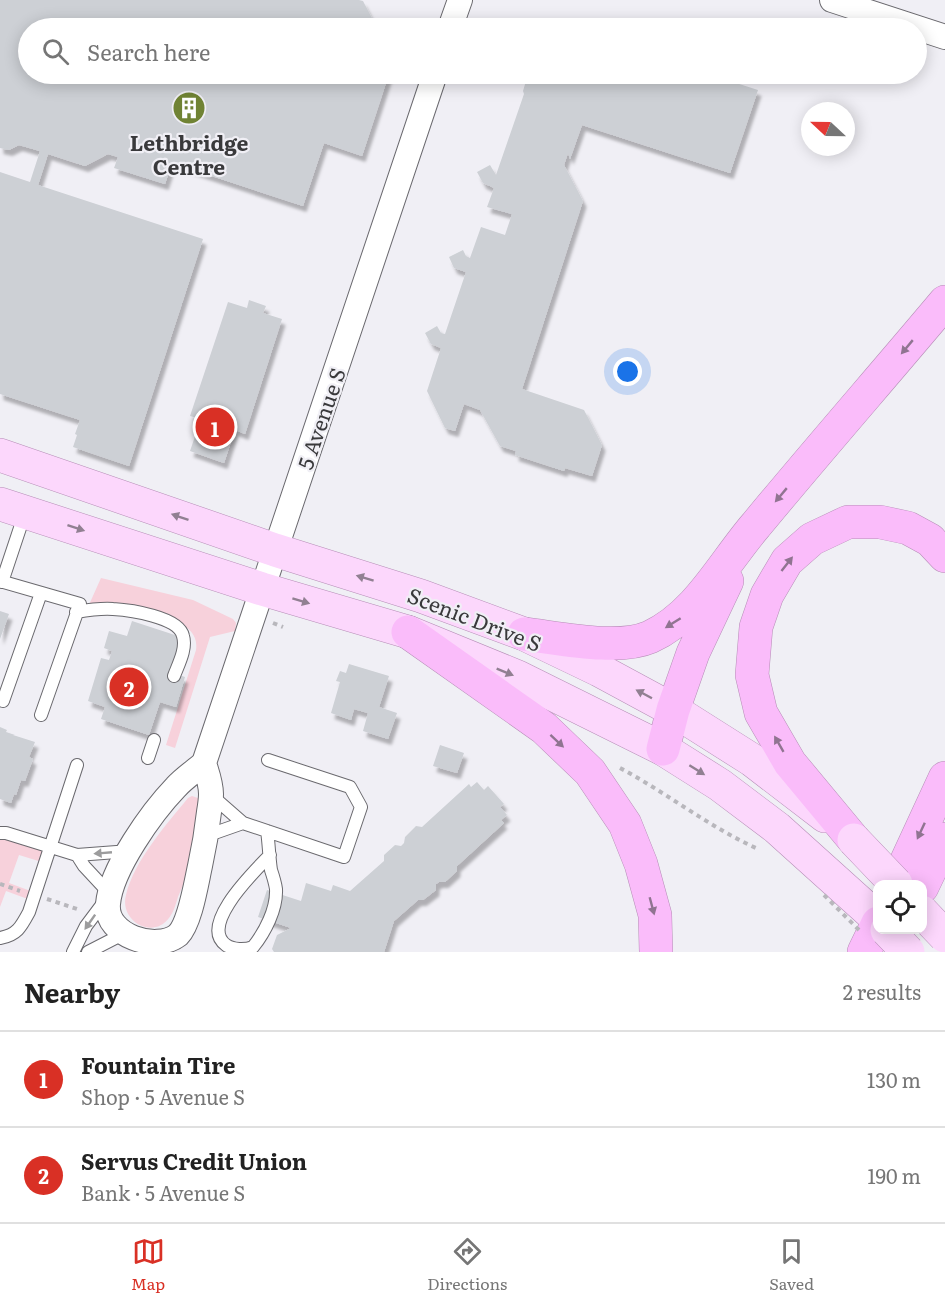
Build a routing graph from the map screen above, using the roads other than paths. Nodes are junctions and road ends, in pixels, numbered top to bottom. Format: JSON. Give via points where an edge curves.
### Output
{"nodes":[{"id":1,"x":460,"y":0,"type":"edge"},
{"id":2,"x":832,"y":0,"type":"edge"},
{"id":3,"x":454,"y":18,"type":"edge"},
{"id":4,"x":887,"y":18,"type":"edge"},
{"id":5,"x":927,"y":31,"type":"edge"},
{"id":6,"x":945,"y":37,"type":"edge"},
{"id":7,"x":432,"y":84,"type":"edge"},
{"id":8,"x":945,"y":302,"type":"edge"},
{"id":9,"x":0,"y":455,"type":"edge"},
{"id":10,"x":13,"y":508,"type":"edge"},
{"id":11,"x":751,"y":531,"type":"junction"},
{"id":12,"x":275,"y":550,"type":"junction"},
{"id":13,"x":945,"y":556,"type":"edge"},
{"id":14,"x":1,"y":581,"type":"edge"},
{"id":15,"x":262,"y":589,"type":"junction"},
{"id":16,"x":41,"y":593,"type":"junction"},
{"id":17,"x":76,"y":612,"type":"junction"},
{"id":18,"x":408,"y":632,"type":"junction"},
{"id":19,"x":524,"y":634,"type":"junction"},
{"id":20,"x":174,"y":676,"type":"dead end"},
{"id":21,"x":5,"y":679,"type":"edge"},
{"id":22,"x":3,"y":701,"type":"dead end"},
{"id":23,"x":674,"y":710,"type":"junction"},
{"id":24,"x":41,"y":715,"type":"dead end"},
{"id":25,"x":154,"y":740,"type":"dead end"},
{"id":26,"x":663,"y":749,"type":"junction"},
{"id":27,"x":148,"y":758,"type":"dead end"},
{"id":28,"x":268,"y":760,"type":"dead end"},
{"id":29,"x":204,"y":763,"type":"junction"},
{"id":30,"x":77,"y":765,"type":"dead end"},
{"id":31,"x":945,"y":778,"type":"edge"},
{"id":32,"x":211,"y":795,"type":"junction"},
{"id":33,"x":243,"y":823,"type":"junction"},
{"id":34,"x":267,"y":831,"type":"junction"},
{"id":35,"x":0,"y":833,"type":"edge"},
{"id":36,"x":206,"y":836,"type":"junction"},
{"id":37,"x":945,"y":839,"type":"edge"},
{"id":38,"x":854,"y":840,"type":"junction"},
{"id":39,"x":50,"y":847,"type":"junction"},
{"id":40,"x":130,"y":851,"type":"junction"},
{"id":41,"x":77,"y":855,"type":"junction"},
{"id":42,"x":270,"y":855,"type":"junction"},
{"id":43,"x":891,"y":880,"type":"edge"},
{"id":44,"x":898,"y":880,"type":"edge"},
{"id":45,"x":925,"y":880,"type":"edge"},
{"id":46,"x":110,"y":894,"type":"junction"},
{"id":47,"x":927,"y":917,"type":"edge"},
{"id":48,"x":123,"y":934,"type":"junction"},
{"id":49,"x":945,"y":935,"type":"edge"},
{"id":50,"x":877,"y":936,"type":"edge"},
{"id":51,"x":0,"y":938,"type":"edge"},
{"id":52,"x":73,"y":952,"type":"edge"},
{"id":53,"x":88,"y":952,"type":"edge"},
{"id":54,"x":656,"y":952,"type":"edge"},
{"id":55,"x":908,"y":952,"type":"edge"},
{"id":56,"x":936,"y":952,"type":"edge"}],
"edges":[{"from":1,"to":3,"type":"street"},
{"from":2,"to":4,"type":"street"},
{"from":5,"to":6,"type":"street"},
{"from":7,"to":12,"type":"street","name":"5 Avenue S"},
{"from":8,"to":11,"type":"highway","one_way":true},
{"from":12,"to":9,"type":"main road","name":"Scenic Drive S","one_way":true},
{"from":10,"to":14,"type":"lane"},
{"from":10,"to":15,"type":"main road","name":"Scenic Drive S","one_way":true},
{"from":11,"to":19,"type":"highway","one_way":true,"via":[[681,618],[649,637],[622,644]]},
{"from":11,"to":23,"type":"highway","via":[[693,653]]},
{"from":12,"to":15,"type":"street","name":"5 Avenue S"},
{"from":19,"to":12,"type":"main road","name":"Scenic Drive S","one_way":true,"via":[[421,596]]},
{"from":38,"to":13,"type":"highway","one_way":true,"via":[[790,763],[761,713],[752,675],[756,627],[767,595],[787,561],[812,539],[848,522],[880,522],[908,528],[930,540]]},
{"from":14,"to":16,"type":"lane"},
{"from":15,"to":18,"type":"main road","name":"Scenic Drive S","one_way":true},
{"from":15,"to":29,"type":"street","name":"5 Avenue S"},
{"from":16,"to":17,"type":"lane","via":[[80,604]]},
{"from":16,"to":21,"type":"lane"},
{"from":17,"to":20,"type":"lane","via":[[113,609],[171,622],[184,636]]},
{"from":17,"to":24,"type":"lane"},
{"from":18,"to":26,"type":"main road","name":"Scenic Drive S","one_way":true,"via":[[518,677]]},
{"from":18,"to":54,"type":"highway","one_way":true,"via":[[544,728],[590,772],[625,824],[641,864],[655,915]]},
{"from":23,"to":19,"type":"main road","name":"Scenic Drive S","one_way":true},
{"from":21,"to":22,"type":"lane"},
{"from":23,"to":26,"type":"highway"},
{"from":23,"to":38,"type":"main road","name":"Scenic Drive S","via":[[753,760]]},
{"from":25,"to":27,"type":"lane"},
{"from":26,"to":50,"type":"main road","name":"Scenic Drive S","one_way":true,"via":[[777,828],[825,887]]},
{"from":28,"to":34,"type":"lane","via":[[350,788],[361,807],[344,857]]},
{"from":29,"to":32,"type":"street"},
{"from":29,"to":40,"type":"street","via":[[177,786]]},
{"from":30,"to":39,"type":"lane"},
{"from":31,"to":44,"type":"highway","one_way":true},
{"from":32,"to":33,"type":"lane"},
{"from":32,"to":36,"type":"street"},
{"from":33,"to":34,"type":"lane"},
{"from":33,"to":36,"type":"lane"},
{"from":34,"to":42,"type":"lane"},
{"from":35,"to":39,"type":"lane"},
{"from":36,"to":48,"type":"street","via":[[181,933],[152,946]]},
{"from":37,"to":45,"type":"highway"},
{"from":38,"to":43,"type":"main road","name":"Scenic Drive S","bridge":true},
{"from":39,"to":41,"type":"lane"},
{"from":39,"to":51,"type":"lane","via":[[24,921],[14,934]]},
{"from":40,"to":41,"type":"lane","one_way":true},
{"from":40,"to":46,"type":"street","via":[[119,866]]},
{"from":41,"to":46,"type":"lane"},
{"from":42,"to":42,"type":"lane","via":[[276,889],[264,931],[254,947],[231,948],[218,934],[228,903]]},
{"from":46,"to":48,"type":"street","via":[[109,914]]},
{"from":46,"to":52,"type":"lane","one_way":true,"via":[[85,927]]},
{"from":47,"to":49,"type":"main road","bridge":true},
{"from":48,"to":53,"type":"lane"},
{"from":49,"to":56,"type":"highway"},
{"from":50,"to":55,"type":"main road","name":"Scenic Drive S","bridge":true}]}
